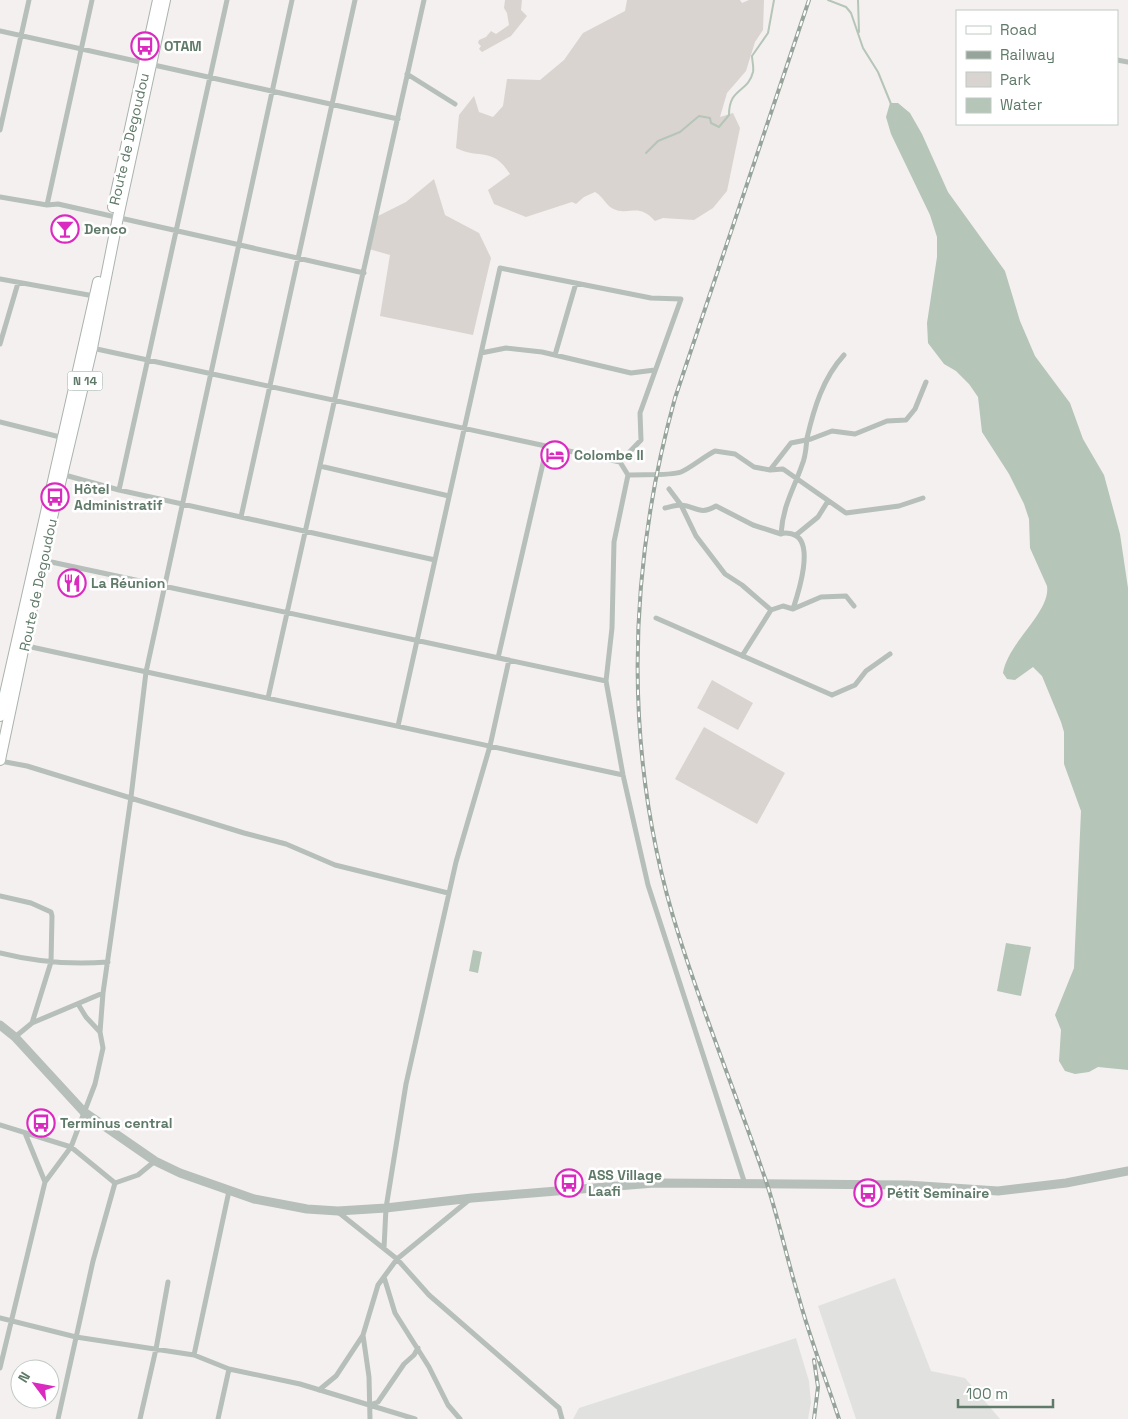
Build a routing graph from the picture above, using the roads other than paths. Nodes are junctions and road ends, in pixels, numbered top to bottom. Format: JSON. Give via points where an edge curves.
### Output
{"nodes":[{"id":1,"x":29,"y":0,"type":"edge"},
{"id":2,"x":92,"y":0,"type":"edge"},
{"id":3,"x":158,"y":0,"type":"edge"},
{"id":4,"x":165,"y":0,"type":"edge"},
{"id":5,"x":228,"y":0,"type":"edge"},
{"id":6,"x":292,"y":0,"type":"edge"},
{"id":7,"x":355,"y":0,"type":"edge"},
{"id":8,"x":424,"y":0,"type":"edge"},
{"id":9,"x":0,"y":31,"type":"edge"},
{"id":10,"x":21,"y":36,"type":"junction"},
{"id":11,"x":82,"y":49,"type":"junction"},
{"id":12,"x":149,"y":63,"type":"junction"},
{"id":13,"x":408,"y":74,"type":"junction"},
{"id":14,"x":210,"y":77,"type":"junction"},
{"id":15,"x":272,"y":91,"type":"junction"},
{"id":16,"x":332,"y":104,"type":"junction"},
{"id":17,"x":455,"y":104,"type":"dead end"},
{"id":18,"x":398,"y":119,"type":"junction"},
{"id":19,"x":0,"y":130,"type":"edge"},
{"id":20,"x":0,"y":197,"type":"edge"},
{"id":21,"x":47,"y":205,"type":"junction"},
{"id":22,"x":114,"y":217,"type":"junction"},
{"id":23,"x":177,"y":231,"type":"junction"},
{"id":24,"x":239,"y":244,"type":"junction"},
{"id":25,"x":298,"y":258,"type":"junction"},
{"id":26,"x":364,"y":273,"type":"junction"},
{"id":27,"x":0,"y":279,"type":"edge"},
{"id":28,"x":576,"y":282,"type":"junction"},
{"id":29,"x":18,"y":283,"type":"junction"},
{"id":30,"x":99,"y":297,"type":"junction"},
{"id":31,"x":0,"y":344,"type":"edge"},
{"id":32,"x":88,"y":347,"type":"junction"},
{"id":33,"x":481,"y":353,"type":"junction"},
{"id":34,"x":555,"y":355,"type":"junction"},
{"id":35,"x":844,"y":355,"type":"dead end"},
{"id":36,"x":148,"y":360,"type":"junction"},
{"id":37,"x":656,"y":370,"type":"junction"},
{"id":38,"x":211,"y":374,"type":"junction"},
{"id":39,"x":926,"y":382,"type":"dead end"},
{"id":40,"x":270,"y":386,"type":"junction"},
{"id":41,"x":335,"y":400,"type":"junction"},
{"id":42,"x":0,"y":422,"type":"edge"},
{"id":43,"x":464,"y":428,"type":"junction"},
{"id":44,"x":68,"y":439,"type":"junction"},
{"id":45,"x":807,"y":440,"type":"junction"},
{"id":46,"x":547,"y":446,"type":"junction"},
{"id":47,"x":620,"y":462,"type":"junction"},
{"id":48,"x":320,"y":466,"type":"junction"},
{"id":49,"x":770,"y":470,"type":"junction"},
{"id":50,"x":60,"y":474,"type":"junction"},
{"id":51,"x":628,"y":475,"type":"junction"},
{"id":52,"x":796,"y":480,"type":"junction"},
{"id":53,"x":669,"y":488,"type":"dead end"},
{"id":54,"x":119,"y":490,"type":"junction"},
{"id":55,"x":449,"y":496,"type":"junction"},
{"id":56,"x":923,"y":498,"type":"dead end"},
{"id":57,"x":828,"y":501,"type":"junction"},
{"id":58,"x":182,"y":504,"type":"junction"},
{"id":59,"x":681,"y":505,"type":"junction"},
{"id":60,"x":665,"y":508,"type":"dead end"},
{"id":61,"x":241,"y":517,"type":"junction"},
{"id":62,"x":306,"y":531,"type":"junction"},
{"id":63,"x":781,"y":534,"type":"junction"},
{"id":64,"x":796,"y":535,"type":"junction"},
{"id":65,"x":38,"y":559,"type":"junction"},
{"id":66,"x":435,"y":560,"type":"junction"},
{"id":67,"x":164,"y":586,"type":"junction"},
{"id":68,"x":854,"y":606,"type":"dead end"},
{"id":69,"x":793,"y":609,"type":"junction"},
{"id":70,"x":771,"y":610,"type":"junction"},
{"id":71,"x":287,"y":613,"type":"junction"},
{"id":72,"x":656,"y":618,"type":"dead end"},
{"id":73,"x":417,"y":640,"type":"junction"},
{"id":74,"x":21,"y":644,"type":"junction"},
{"id":75,"x":890,"y":654,"type":"dead end"},
{"id":76,"x":742,"y":656,"type":"junction"},
{"id":77,"x":498,"y":658,"type":"junction"},
{"id":78,"x":509,"y":660,"type":"junction"},
{"id":79,"x":146,"y":672,"type":"junction"},
{"id":80,"x":606,"y":681,"type":"junction"},
{"id":81,"x":4,"y":686,"type":"edge"},
{"id":82,"x":268,"y":698,"type":"junction"},
{"id":83,"x":0,"y":716,"type":"edge"},
{"id":84,"x":398,"y":726,"type":"junction"},
{"id":85,"x":490,"y":746,"type":"junction"},
{"id":86,"x":0,"y":761,"type":"edge"},
{"id":87,"x":623,"y":775,"type":"junction"},
{"id":88,"x":131,"y":797,"type":"junction"},
{"id":89,"x":448,"y":894,"type":"junction"},
{"id":90,"x":0,"y":896,"type":"edge"},
{"id":91,"x":0,"y":952,"type":"edge"},
{"id":92,"x":51,"y":962,"type":"junction"},
{"id":93,"x":108,"y":962,"type":"junction"},
{"id":94,"x":103,"y":992,"type":"junction"},
{"id":95,"x":78,"y":1004,"type":"junction"},
{"id":96,"x":32,"y":1023,"type":"junction"},
{"id":97,"x":0,"y":1026,"type":"edge"},
{"id":98,"x":100,"y":1032,"type":"junction"},
{"id":99,"x":15,"y":1037,"type":"junction"},
{"id":100,"x":84,"y":1112,"type":"junction"},
{"id":101,"x":1,"y":1127,"type":"edge"},
{"id":102,"x":25,"y":1133,"type":"junction"},
{"id":103,"x":70,"y":1146,"type":"junction"},
{"id":104,"x":155,"y":1161,"type":"junction"},
{"id":105,"x":1128,"y":1171,"type":"edge"},
{"id":106,"x":45,"y":1182,"type":"junction"},
{"id":107,"x":115,"y":1183,"type":"junction"},
{"id":108,"x":744,"y":1184,"type":"junction"},
{"id":109,"x":229,"y":1191,"type":"junction"},
{"id":110,"x":472,"y":1198,"type":"junction"},
{"id":111,"x":386,"y":1208,"type":"junction"},
{"id":112,"x":338,"y":1211,"type":"junction"},
{"id":113,"x":384,"y":1248,"type":"junction"},
{"id":114,"x":397,"y":1259,"type":"junction"},
{"id":115,"x":384,"y":1277,"type":"junction"},
{"id":116,"x":168,"y":1282,"type":"dead end"},
{"id":117,"x":0,"y":1318,"type":"edge"},
{"id":118,"x":11,"y":1321,"type":"junction"},
{"id":119,"x":363,"y":1335,"type":"junction"},
{"id":120,"x":76,"y":1337,"type":"junction"},
{"id":121,"x":418,"y":1348,"type":"junction"},
{"id":122,"x":156,"y":1349,"type":"junction"},
{"id":123,"x":194,"y":1355,"type":"junction"},
{"id":124,"x":0,"y":1368,"type":"edge"},
{"id":125,"x":229,"y":1369,"type":"junction"},
{"id":126,"x":319,"y":1390,"type":"junction"},
{"id":127,"x":370,"y":1405,"type":"junction"},
{"id":128,"x":58,"y":1419,"type":"edge"},
{"id":129,"x":140,"y":1419,"type":"edge"},
{"id":130,"x":218,"y":1419,"type":"edge"},
{"id":131,"x":370,"y":1419,"type":"edge"},
{"id":132,"x":415,"y":1419,"type":"edge"},
{"id":133,"x":460,"y":1419,"type":"edge"},
{"id":134,"x":562,"y":1419,"type":"edge"}],
"edges":[{"from":1,"to":10,"type":"street"},
{"from":2,"to":11,"type":"street"},
{"from":3,"to":12,"type":"main road","name":"Route de Degoudou","number":"N 14"},
{"from":4,"to":12,"type":"main road","name":"Route de Degoudou","number":"N 14"},
{"from":5,"to":14,"type":"street"},
{"from":6,"to":15,"type":"street"},
{"from":7,"to":16,"type":"street"},
{"from":8,"to":13,"type":"street"},
{"from":9,"to":10,"type":"street"},
{"from":10,"to":11,"type":"street"},
{"from":10,"to":19,"type":"street"},
{"from":11,"to":12,"type":"street"},
{"from":11,"to":21,"type":"street"},
{"from":12,"to":14,"type":"street"},
{"from":12,"to":22,"type":"main road","name":"Route de Degoudou","number":"N 14"},
{"from":13,"to":17,"type":"street"},
{"from":13,"to":18,"type":"street"},
{"from":14,"to":15,"type":"street"},
{"from":14,"to":23,"type":"street"},
{"from":15,"to":16,"type":"street"},
{"from":15,"to":24,"type":"street"},
{"from":16,"to":18,"type":"street"},
{"from":16,"to":25,"type":"street"},
{"from":18,"to":26,"type":"street"},
{"from":20,"to":21,"type":"street"},
{"from":21,"to":22,"type":"street","via":[[58,204]]},
{"from":22,"to":23,"type":"street"},
{"from":22,"to":30,"type":"main road","name":"Route de Degoudou","number":"N 14"},
{"from":23,"to":24,"type":"street"},
{"from":23,"to":36,"type":"street"},
{"from":24,"to":25,"type":"street"},
{"from":24,"to":38,"type":"street"},
{"from":25,"to":26,"type":"street"},
{"from":25,"to":40,"type":"street"},
{"from":26,"to":41,"type":"street"},
{"from":27,"to":29,"type":"street"},
{"from":28,"to":33,"type":"street","via":[[500,268]]},
{"from":28,"to":34,"type":"street"},
{"from":28,"to":37,"type":"street","via":[[651,298],[681,299]]},
{"from":29,"to":30,"type":"street"},
{"from":29,"to":31,"type":"street"},
{"from":30,"to":32,"type":"main road","name":"Route de Degoudou","number":"N 14"},
{"from":32,"to":36,"type":"street"},
{"from":32,"to":44,"type":"main road","name":"Route de Degoudou","number":"N 14"},
{"from":33,"to":34,"type":"street","via":[[506,348]]},
{"from":33,"to":43,"type":"street"},
{"from":34,"to":37,"type":"street","via":[[631,373]]},
{"from":35,"to":45,"type":"street","via":[[832,368],[823,386]]},
{"from":36,"to":38,"type":"street"},
{"from":36,"to":54,"type":"street"},
{"from":37,"to":47,"type":"street","via":[[640,413],[641,440]]},
{"from":38,"to":40,"type":"street"},
{"from":38,"to":58,"type":"street"},
{"from":39,"to":45,"type":"street","via":[[915,409],[906,420],[888,421],[855,434],[832,431]]},
{"from":40,"to":41,"type":"street"},
{"from":40,"to":61,"type":"street"},
{"from":41,"to":43,"type":"street"},
{"from":41,"to":48,"type":"street"},
{"from":42,"to":44,"type":"street"},
{"from":43,"to":46,"type":"street"},
{"from":43,"to":55,"type":"street"},
{"from":44,"to":50,"type":"main road","name":"Route de Degoudou","number":"N 14"},
{"from":45,"to":49,"type":"street","via":[[791,442]]},
{"from":45,"to":52,"type":"street"},
{"from":46,"to":47,"type":"street"},
{"from":46,"to":77,"type":"street"},
{"from":47,"to":51,"type":"street"},
{"from":48,"to":55,"type":"street"},
{"from":48,"to":62,"type":"street"},
{"from":49,"to":51,"type":"street","via":[[754,467],[735,454],[715,451],[682,472]]},
{"from":49,"to":52,"type":"street","via":[[784,469]]},
{"from":50,"to":54,"type":"street"},
{"from":50,"to":65,"type":"main road","name":"Route de Degoudou","number":"N 14"},
{"from":51,"to":80,"type":"street","via":[[614,542],[612,628]]},
{"from":52,"to":57,"type":"street"},
{"from":52,"to":63,"type":"street","via":[[782,512]]},
{"from":53,"to":59,"type":"street"},
{"from":54,"to":58,"type":"street"},
{"from":55,"to":66,"type":"street"},
{"from":56,"to":57,"type":"street","via":[[899,506],[846,513]]},
{"from":57,"to":64,"type":"street","via":[[818,516]]},
{"from":58,"to":61,"type":"street"},
{"from":58,"to":67,"type":"street"},
{"from":59,"to":60,"type":"street"},
{"from":59,"to":63,"type":"street","via":[[695,511],[708,511],[716,506],[753,525]]},
{"from":59,"to":70,"type":"street","via":[[696,536],[725,574],[742,584]]},
{"from":61,"to":62,"type":"street"},
{"from":62,"to":66,"type":"street"},
{"from":62,"to":71,"type":"street"},
{"from":63,"to":64,"type":"street"},
{"from":64,"to":69,"type":"street","via":[[803,544],[804,564]]},
{"from":65,"to":67,"type":"street"},
{"from":65,"to":74,"type":"main road","name":"Route de Degoudou","number":"N 14"},
{"from":66,"to":73,"type":"street"},
{"from":67,"to":71,"type":"street"},
{"from":67,"to":79,"type":"street"},
{"from":68,"to":69,"type":"street","via":[[846,596],[838,595],[820,597]]},
{"from":69,"to":70,"type":"street","via":[[783,606]]},
{"from":70,"to":76,"type":"street"},
{"from":71,"to":73,"type":"street"},
{"from":71,"to":82,"type":"street"},
{"from":72,"to":76,"type":"street"},
{"from":73,"to":77,"type":"street"},
{"from":73,"to":84,"type":"street"},
{"from":74,"to":79,"type":"street"},
{"from":74,"to":81,"type":"main road","name":"Route de Degoudou","number":"N 14"},
{"from":74,"to":86,"type":"main road","name":"Route de Degoudou","number":"N 14"},
{"from":75,"to":76,"type":"street","via":[[866,671],[855,685],[832,695]]},
{"from":77,"to":78,"type":"street"},
{"from":78,"to":80,"type":"street"},
{"from":78,"to":85,"type":"street"},
{"from":79,"to":82,"type":"street"},
{"from":79,"to":88,"type":"street"},
{"from":80,"to":87,"type":"street"},
{"from":81,"to":83,"type":"main road","name":"Route de Degoudou","number":"N 14"},
{"from":82,"to":84,"type":"street"},
{"from":84,"to":85,"type":"street"},
{"from":85,"to":87,"type":"street"},
{"from":85,"to":89,"type":"street"},
{"from":86,"to":88,"type":"street"},
{"from":87,"to":108,"type":"street","via":[[648,885]]},
{"from":88,"to":89,"type":"street","via":[[286,844],[334,865]]},
{"from":88,"to":93,"type":"street"},
{"from":89,"to":111,"type":"street","via":[[406,1084]]},
{"from":90,"to":92,"type":"street","via":[[31,903],[51,912]]},
{"from":91,"to":92,"type":"street","via":[[22,959]]},
{"from":92,"to":93,"type":"street"},
{"from":92,"to":96,"type":"street"},
{"from":93,"to":94,"type":"street"},
{"from":94,"to":95,"type":"street"},
{"from":94,"to":98,"type":"street"},
{"from":95,"to":96,"type":"street"},
{"from":95,"to":98,"type":"street"},
{"from":96,"to":99,"type":"street"},
{"from":97,"to":99,"type":"street"},
{"from":98,"to":100,"type":"street","via":[[103,1048],[95,1084]]},
{"from":99,"to":100,"type":"street"},
{"from":100,"to":103,"type":"street"},
{"from":100,"to":104,"type":"street"},
{"from":101,"to":102,"type":"street"},
{"from":102,"to":103,"type":"street"},
{"from":102,"to":106,"type":"street"},
{"from":103,"to":106,"type":"street"},
{"from":103,"to":107,"type":"street"},
{"from":104,"to":107,"type":"street","via":[[138,1175]]},
{"from":104,"to":109,"type":"street"},
{"from":105,"to":108,"type":"street","via":[[1066,1183],[998,1190],[907,1185]]},
{"from":106,"to":118,"type":"street"},
{"from":107,"to":120,"type":"street"},
{"from":108,"to":110,"type":"street","via":[[654,1183]]},
{"from":109,"to":112,"type":"street","via":[[273,1204]]},
{"from":109,"to":123,"type":"street"},
{"from":110,"to":111,"type":"street"},
{"from":110,"to":114,"type":"street"},
{"from":111,"to":112,"type":"street"},
{"from":111,"to":113,"type":"street"},
{"from":112,"to":113,"type":"street"},
{"from":113,"to":114,"type":"street"},
{"from":114,"to":115,"type":"street"},
{"from":114,"to":134,"type":"street","via":[[429,1295],[559,1408]]},
{"from":115,"to":119,"type":"street","via":[[378,1285]]},
{"from":115,"to":121,"type":"street","via":[[395,1313]]},
{"from":116,"to":122,"type":"street"},
{"from":117,"to":118,"type":"street"},
{"from":118,"to":120,"type":"street"},
{"from":118,"to":124,"type":"street"},
{"from":119,"to":126,"type":"street","via":[[336,1376]]},
{"from":119,"to":127,"type":"street"},
{"from":120,"to":122,"type":"street"},
{"from":120,"to":128,"type":"street"},
{"from":121,"to":127,"type":"street","via":[[378,1402]]},
{"from":121,"to":133,"type":"street","via":[[448,1405]]},
{"from":122,"to":123,"type":"street"},
{"from":122,"to":129,"type":"street"},
{"from":123,"to":125,"type":"street"},
{"from":125,"to":126,"type":"street"},
{"from":125,"to":130,"type":"street"},
{"from":126,"to":127,"type":"street"},
{"from":127,"to":131,"type":"street"},
{"from":127,"to":132,"type":"street"}]}
